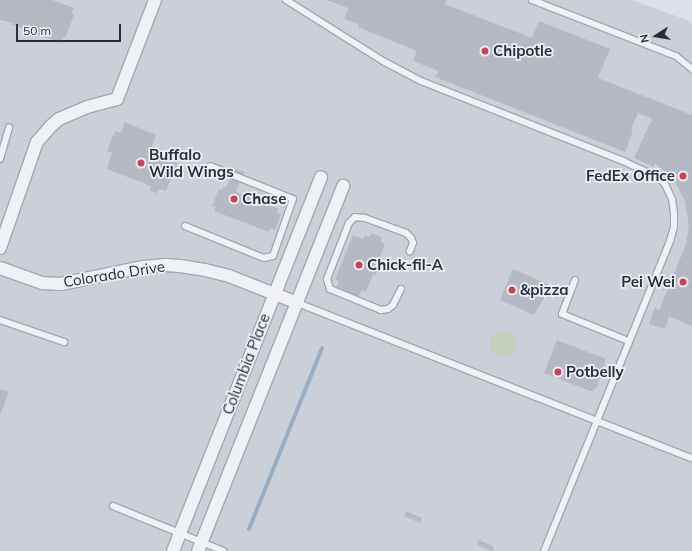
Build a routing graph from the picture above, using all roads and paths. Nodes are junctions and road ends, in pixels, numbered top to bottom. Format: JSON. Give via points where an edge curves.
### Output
{"nodes":[{"id":1,"x":155,"y":0,"type":"edge"},
{"id":2,"x":286,"y":0,"type":"edge"},
{"id":3,"x":532,"y":0,"type":"edge"},
{"id":4,"x":692,"y":69,"type":"edge"},
{"id":5,"x":9,"y":127,"type":"dead end"},
{"id":6,"x":0,"y":159,"type":"edge"},
{"id":7,"x":210,"y":166,"type":"dead end"},
{"id":8,"x":321,"y":177,"type":"dead end"},
{"id":9,"x":343,"y":186,"type":"dead end"},
{"id":10,"x":185,"y":226,"type":"dead end"},
{"id":11,"x":0,"y":248,"type":"edge"},
{"id":12,"x":410,"y":251,"type":"dead end"},
{"id":13,"x":0,"y":268,"type":"edge"},
{"id":14,"x":575,"y":280,"type":"dead end"},
{"id":15,"x":401,"y":289,"type":"dead end"},
{"id":16,"x":273,"y":295,"type":"junction"},
{"id":17,"x":295,"y":302,"type":"junction"},
{"id":18,"x":0,"y":320,"type":"edge"},
{"id":19,"x":628,"y":341,"type":"junction"},
{"id":20,"x":64,"y":342,"type":"dead end"},
{"id":21,"x":596,"y":421,"type":"junction"},
{"id":22,"x":692,"y":458,"type":"edge"},
{"id":23,"x":113,"y":506,"type":"dead end"},
{"id":24,"x":180,"y":534,"type":"junction"},
{"id":25,"x":200,"y":547,"type":"edge"},
{"id":26,"x":173,"y":551,"type":"edge"},
{"id":27,"x":223,"y":551,"type":"edge"},
{"id":28,"x":544,"y":551,"type":"edge"}],
"edges":[{"from":1,"to":11,"type":"street","via":[[117,99],[87,107],[59,119],[37,142]]},
{"from":2,"to":19,"type":"lane","via":[[371,54],[420,81],[623,161],[659,178],[672,199],[674,227]]},
{"from":3,"to":4,"type":"lane","via":[[676,56]]},
{"from":5,"to":6,"type":"lane"},
{"from":7,"to":10,"type":"lane","via":[[293,199],[273,256],[264,258]]},
{"from":8,"to":16,"type":"street","name":"Columbia Place"},
{"from":9,"to":17,"type":"street","name":"Columbia Place"},
{"from":12,"to":15,"type":"lane","via":[[413,244],[406,233],[356,217],[348,223],[327,279],[330,289],[381,310],[393,305]]},
{"from":13,"to":16,"type":"street","name":"Colorado Drive","via":[[42,282],[61,284],[130,269],[166,265],[229,276]]},
{"from":14,"to":19,"type":"lane","via":[[562,314]]},
{"from":16,"to":17,"type":"street","name":"Colorado Drive"},
{"from":16,"to":24,"type":"street","name":"Columbia Place"},
{"from":17,"to":21,"type":"lane"},
{"from":17,"to":25,"type":"street","name":"Columbia Place"},
{"from":18,"to":20,"type":"lane"},
{"from":19,"to":21,"type":"lane"},
{"from":21,"to":22,"type":"lane"},
{"from":21,"to":28,"type":"lane"},
{"from":23,"to":24,"type":"lane"},
{"from":24,"to":25,"type":"lane"},
{"from":24,"to":26,"type":"street","name":"Columbia Place"},
{"from":25,"to":27,"type":"lane"}]}
